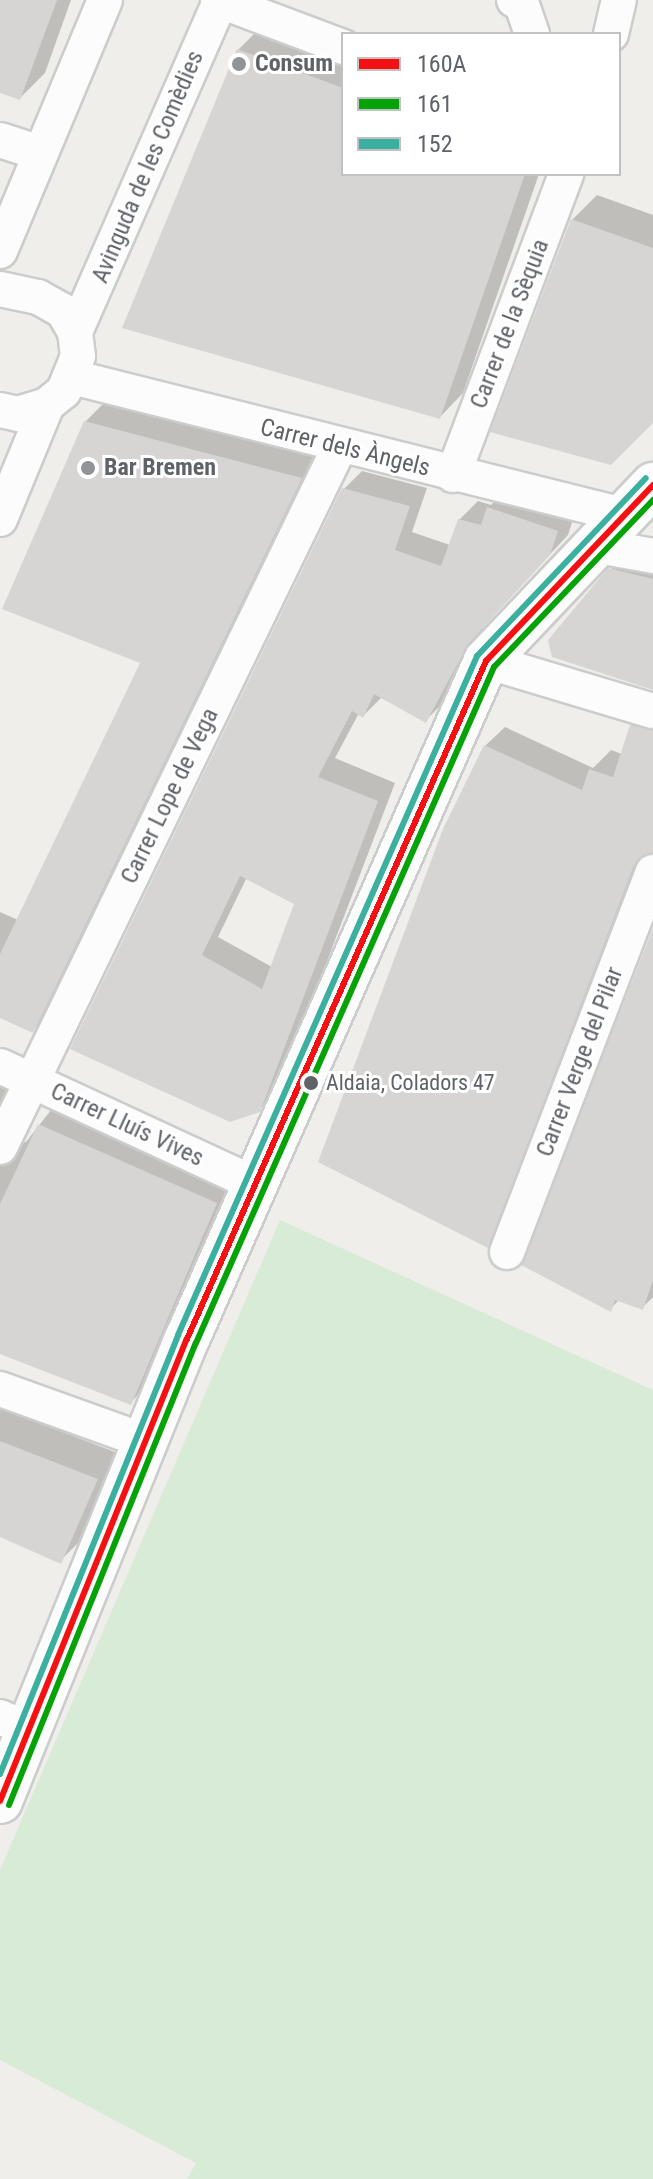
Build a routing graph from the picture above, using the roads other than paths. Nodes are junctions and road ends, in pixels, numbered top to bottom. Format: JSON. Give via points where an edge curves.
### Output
{"nodes":[{"id":1,"x":105,"y":0,"type":"edge"},
{"id":2,"x":219,"y":0,"type":"edge"},
{"id":3,"x":514,"y":0,"type":"edge"},
{"id":4,"x":619,"y":0,"type":"edge"},
{"id":5,"x":281,"y":9,"type":"edge"},
{"id":6,"x":531,"y":32,"type":"edge"},
{"id":7,"x":611,"y":32,"type":"edge"},
{"id":8,"x":341,"y":46,"type":"edge"},
{"id":9,"x":0,"y":140,"type":"edge"},
{"id":10,"x":40,"y":153,"type":"junction"},
{"id":11,"x":565,"y":176,"type":"edge"},
{"id":12,"x":0,"y":251,"type":"edge"},
{"id":13,"x":0,"y":289,"type":"edge"},
{"id":14,"x":75,"y":332,"type":"junction"},
{"id":15,"x":72,"y":377,"type":"junction"},
{"id":16,"x":47,"y":405,"type":"junction"},
{"id":17,"x":0,"y":410,"type":"edge"},
{"id":18,"x":340,"y":446,"type":"junction"},
{"id":19,"x":453,"y":475,"type":"junction"},
{"id":20,"x":653,"y":485,"type":"edge"},
{"id":21,"x":0,"y":519,"type":"edge"},
{"id":22,"x":606,"y":530,"type":"junction"},
{"id":23,"x":653,"y":556,"type":"edge"},
{"id":24,"x":486,"y":661,"type":"junction"},
{"id":25,"x":653,"y":711,"type":"edge"},
{"id":26,"x":653,"y":872,"type":"edge"},
{"id":27,"x":0,"y":1066,"type":"edge"},
{"id":28,"x":32,"y":1080,"type":"junction"},
{"id":29,"x":0,"y":1147,"type":"edge"},
{"id":30,"x":255,"y":1184,"type":"junction"},
{"id":31,"x":507,"y":1252,"type":"dead end"},
{"id":32,"x":0,"y":1389,"type":"edge"},
{"id":33,"x":147,"y":1442,"type":"junction"},
{"id":34,"x":15,"y":1724,"type":"edge"},
{"id":35,"x":0,"y":1801,"type":"edge"}],
"edges":[{"from":1,"to":10,"type":"street"},
{"from":2,"to":5,"type":"street"},
{"from":2,"to":14,"type":"street","name":"Avinguda de les Comèdies"},
{"from":3,"to":6,"type":"street","via":[[521,2]]},
{"from":4,"to":7,"type":"street"},
{"from":5,"to":8,"type":"street"},
{"from":9,"to":10,"type":"street"},
{"from":10,"to":12,"type":"street"},
{"from":11,"to":19,"type":"street","name":"Carrer de la Sèquia"},
{"from":13,"to":14,"type":"street","via":[[38,297],[63,311]]},
{"from":14,"to":15,"type":"street","via":[[78,356]]},
{"from":15,"to":16,"type":"street"},
{"from":15,"to":18,"type":"street","name":"Carrer dels Àngels"},
{"from":16,"to":17,"type":"street","via":[[18,414]]},
{"from":16,"to":21,"type":"street"},
{"from":18,"to":19,"type":"street","name":"Carrer dels Àngels"},
{"from":18,"to":28,"type":"street","name":"Carrer Lope de Vega"},
{"from":19,"to":22,"type":"street","name":"Carrer dels Àngels"},
{"from":20,"to":22,"type":"street"},
{"from":22,"to":23,"type":"street","name":"Carrer dels Àngels"},
{"from":22,"to":24,"type":"street"},
{"from":24,"to":25,"type":"street"},
{"from":24,"to":30,"type":"street"},
{"from":26,"to":31,"type":"street","name":"Carrer Verge del Pilar"},
{"from":27,"to":28,"type":"street","name":"Carrer Lluís Vives"},
{"from":28,"to":29,"type":"street","name":"Carrer Lope de Vega"},
{"from":28,"to":30,"type":"street","name":"Carrer Lluís Vives"},
{"from":30,"to":33,"type":"street"},
{"from":32,"to":33,"type":"street"},
{"from":33,"to":34,"type":"street"},
{"from":34,"to":35,"type":"street"}]}
